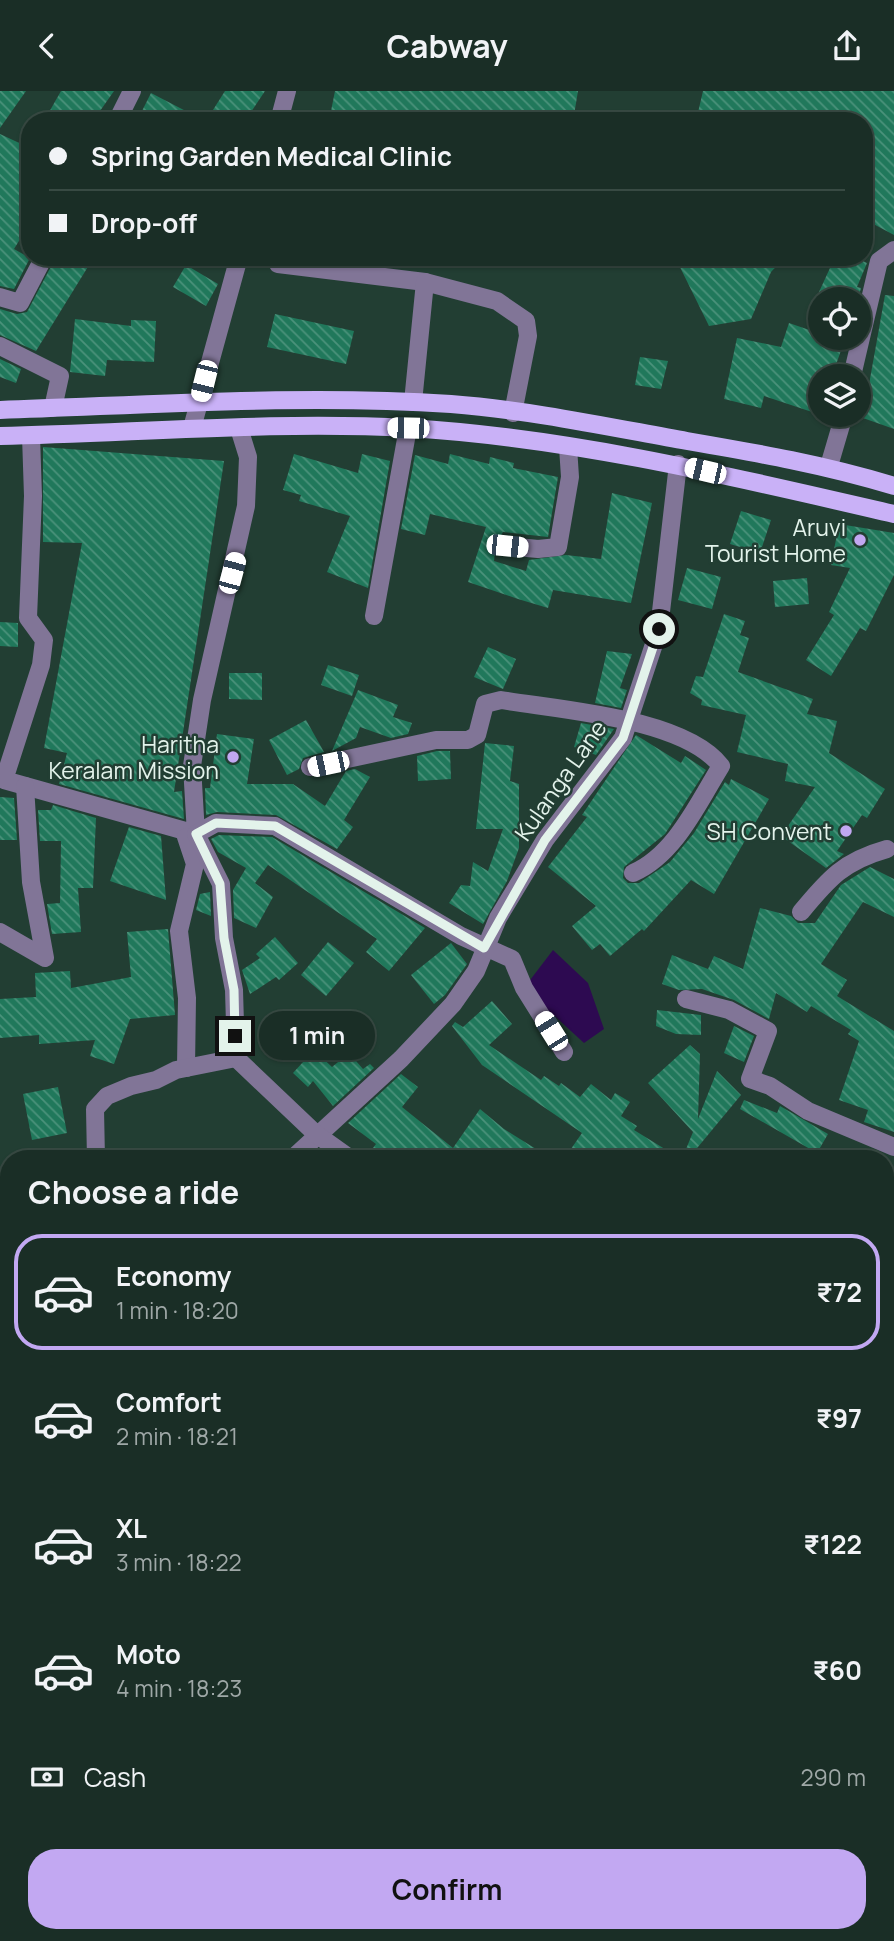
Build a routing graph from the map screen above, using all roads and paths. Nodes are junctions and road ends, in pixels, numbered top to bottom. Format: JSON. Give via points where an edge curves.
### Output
{"nodes":[{"id":1,"x":132,"y":91,"type":"edge"},
{"id":2,"x":287,"y":91,"type":"edge"},
{"id":3,"x":122,"y":112,"type":"edge"},
{"id":4,"x":281,"y":112,"type":"edge"},
{"id":5,"x":894,"y":250,"type":"edge"},
{"id":6,"x":39,"y":266,"type":"edge"},
{"id":7,"x":237,"y":266,"type":"edge"},
{"id":8,"x":294,"y":266,"type":"edge"},
{"id":9,"x":425,"y":282,"type":"junction"},
{"id":10,"x":0,"y":297,"type":"edge"},
{"id":11,"x":0,"y":346,"type":"edge"},
{"id":12,"x":855,"y":364,"type":"edge"},
{"id":13,"x":199,"y":402,"type":"junction"},
{"id":14,"x":413,"y":402,"type":"junction"},
{"id":15,"x":54,"y":408,"type":"junction"},
{"id":16,"x":0,"y":410,"type":"edge"},
{"id":17,"x":513,"y":413,"type":"junction"},
{"id":18,"x":840,"y":427,"type":"edge"},
{"id":19,"x":192,"y":428,"type":"junction"},
{"id":20,"x":239,"y":428,"type":"junction"},
{"id":21,"x":408,"y":428,"type":"junction"},
{"id":22,"x":0,"y":436,"type":"edge"},
{"id":23,"x":31,"y":436,"type":"junction"},
{"id":24,"x":568,"y":447,"type":"junction"},
{"id":25,"x":678,"y":464,"type":"junction"},
{"id":26,"x":829,"y":466,"type":"junction"},
{"id":27,"x":894,"y":486,"type":"edge"},
{"id":28,"x":894,"y":514,"type":"edge"},
{"id":29,"x":507,"y":546,"type":"dead end"},
{"id":30,"x":374,"y":616,"type":"dead end"},
{"id":31,"x":629,"y":723,"type":"junction"},
{"id":32,"x":310,"y":767,"type":"dead end"},
{"id":33,"x":2,"y":779,"type":"edge"},
{"id":34,"x":25,"y":786,"type":"junction"},
{"id":35,"x":190,"y":832,"type":"junction"},
{"id":36,"x":892,"y":846,"type":"edge"},
{"id":37,"x":633,"y":873,"type":"dead end"},
{"id":38,"x":802,"y":912,"type":"dead end"},
{"id":39,"x":0,"y":932,"type":"edge"},
{"id":40,"x":484,"y":948,"type":"junction"},
{"id":41,"x":686,"y":999,"type":"dead end"},
{"id":42,"x":564,"y":1052,"type":"dead end"},
{"id":43,"x":236,"y":1058,"type":"junction"},
{"id":44,"x":186,"y":1068,"type":"junction"},
{"id":45,"x":316,"y":1134,"type":"junction"},
{"id":46,"x":894,"y":1147,"type":"edge"},
{"id":47,"x":96,"y":1150,"type":"edge"},
{"id":48,"x":301,"y":1150,"type":"edge"},
{"id":49,"x":338,"y":1150,"type":"edge"}],
"edges":[{"from":1,"to":3,"type":"street"},
{"from":2,"to":4,"type":"street"},
{"from":5,"to":12,"type":"street","via":[[879,261]]},
{"from":6,"to":10,"type":"street","via":[[20,303]]},
{"from":7,"to":13,"type":"street"},
{"from":8,"to":9,"type":"street"},
{"from":9,"to":14,"type":"street"},
{"from":9,"to":17,"type":"street","via":[[497,301],[526,321],[528,336]]},
{"from":11,"to":15,"type":"street","via":[[60,376]]},
{"from":13,"to":14,"type":"main road"},
{"from":13,"to":15,"type":"main road"},
{"from":13,"to":19,"type":"street"},
{"from":14,"to":17,"type":"main road"},
{"from":15,"to":16,"type":"main road"},
{"from":17,"to":26,"type":"main road"},
{"from":18,"to":26,"type":"street"},
{"from":19,"to":20,"type":"main road"},
{"from":19,"to":23,"type":"main road"},
{"from":20,"to":21,"type":"main road"},
{"from":20,"to":35,"type":"street","via":[[248,457],[246,506],[202,700],[192,766]]},
{"from":21,"to":24,"type":"main road"},
{"from":21,"to":30,"type":"street"},
{"from":22,"to":23,"type":"main road"},
{"from":23,"to":33,"type":"street","via":[[28,618],[44,640],[41,665]]},
{"from":24,"to":25,"type":"main road"},
{"from":24,"to":29,"type":"street","via":[[570,477],[558,547]]},
{"from":25,"to":28,"type":"main road"},
{"from":25,"to":31,"type":"street","name":"Kulanga Lane","via":[[659,629]]},
{"from":26,"to":27,"type":"main road"},
{"from":31,"to":32,"type":"street","via":[[501,700],[485,704],[477,735],[468,740],[436,740]]},
{"from":31,"to":37,"type":"street","via":[[670,731],[710,752],[721,766],[679,833],[649,866]]},
{"from":31,"to":40,"type":"street","name":"Kulanga Lane","via":[[607,760],[545,840]]},
{"from":33,"to":34,"type":"street"},
{"from":34,"to":35,"type":"street"},
{"from":34,"to":39,"type":"street","via":[[31,883],[45,958]]},
{"from":35,"to":40,"type":"street","via":[[216,823],[275,826]]},
{"from":35,"to":43,"type":"street","via":[[220,884],[234,990]]},
{"from":35,"to":44,"type":"street","via":[[195,864],[179,931],[187,998]]},
{"from":36,"to":38,"type":"street","via":[[857,857],[830,878]]},
{"from":40,"to":42,"type":"street","via":[[512,959],[524,988]]},
{"from":40,"to":45,"type":"street","name":"Kulanga Lane","via":[[476,971],[453,1004],[401,1059]]},
{"from":41,"to":46,"type":"street","via":[[729,1010],[768,1031],[750,1079],[771,1086],[808,1111]]},
{"from":43,"to":44,"type":"street"},
{"from":43,"to":45,"type":"street"},
{"from":44,"to":47,"type":"street","via":[[107,1096],[95,1109]]},
{"from":45,"to":48,"type":"street","name":"Kulanga Lane"},
{"from":45,"to":49,"type":"street"}]}
